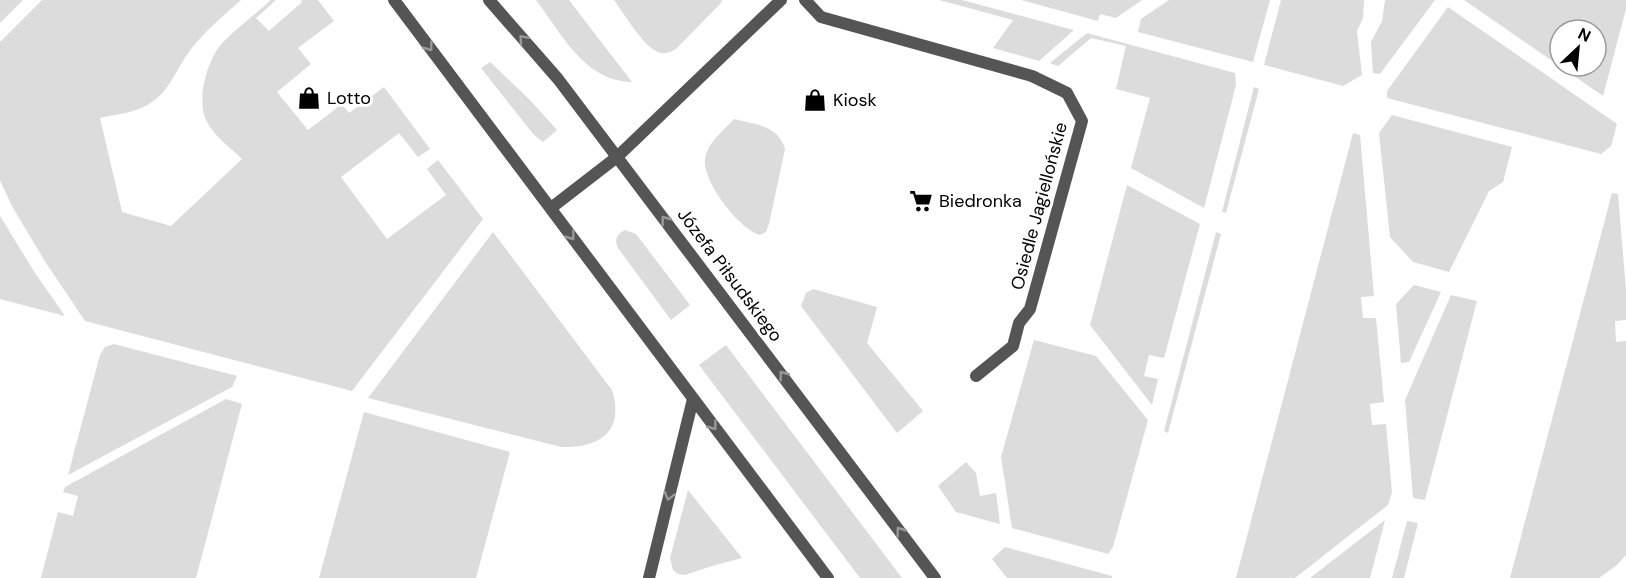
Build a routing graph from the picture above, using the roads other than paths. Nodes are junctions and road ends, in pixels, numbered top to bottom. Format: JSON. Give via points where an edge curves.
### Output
{"nodes":[{"id":1,"x":394,"y":0,"type":"edge"},
{"id":2,"x":489,"y":0,"type":"edge"},
{"id":3,"x":782,"y":0,"type":"edge"},
{"id":4,"x":806,"y":0,"type":"edge"},
{"id":5,"x":617,"y":157,"type":"junction"},
{"id":6,"x":550,"y":208,"type":"junction"},
{"id":7,"x":976,"y":376,"type":"dead end"},
{"id":8,"x":693,"y":399,"type":"junction"},
{"id":9,"x":649,"y":578,"type":"edge"},
{"id":10,"x":828,"y":578,"type":"edge"},
{"id":11,"x":935,"y":578,"type":"edge"}],
"edges":[{"from":1,"to":6,"type":"street","one_way":true},
{"from":5,"to":2,"type":"street","name":"Józefa Piłsudskiego","one_way":true,"via":[[558,79]]},
{"from":3,"to":5,"type":"street"},
{"from":4,"to":7,"type":"street","name":"Osiedle Jagiellońskie","via":[[821,17],[1032,76],[1067,93],[1082,121],[1030,309],[1019,323],[1012,346]]},
{"from":5,"to":6,"type":"street"},
{"from":11,"to":5,"type":"street","name":"Józefa Piłsudskiego","one_way":true},
{"from":6,"to":8,"type":"street","one_way":true},
{"from":8,"to":9,"type":"street","one_way":true},
{"from":8,"to":10,"type":"street","one_way":true}]}
